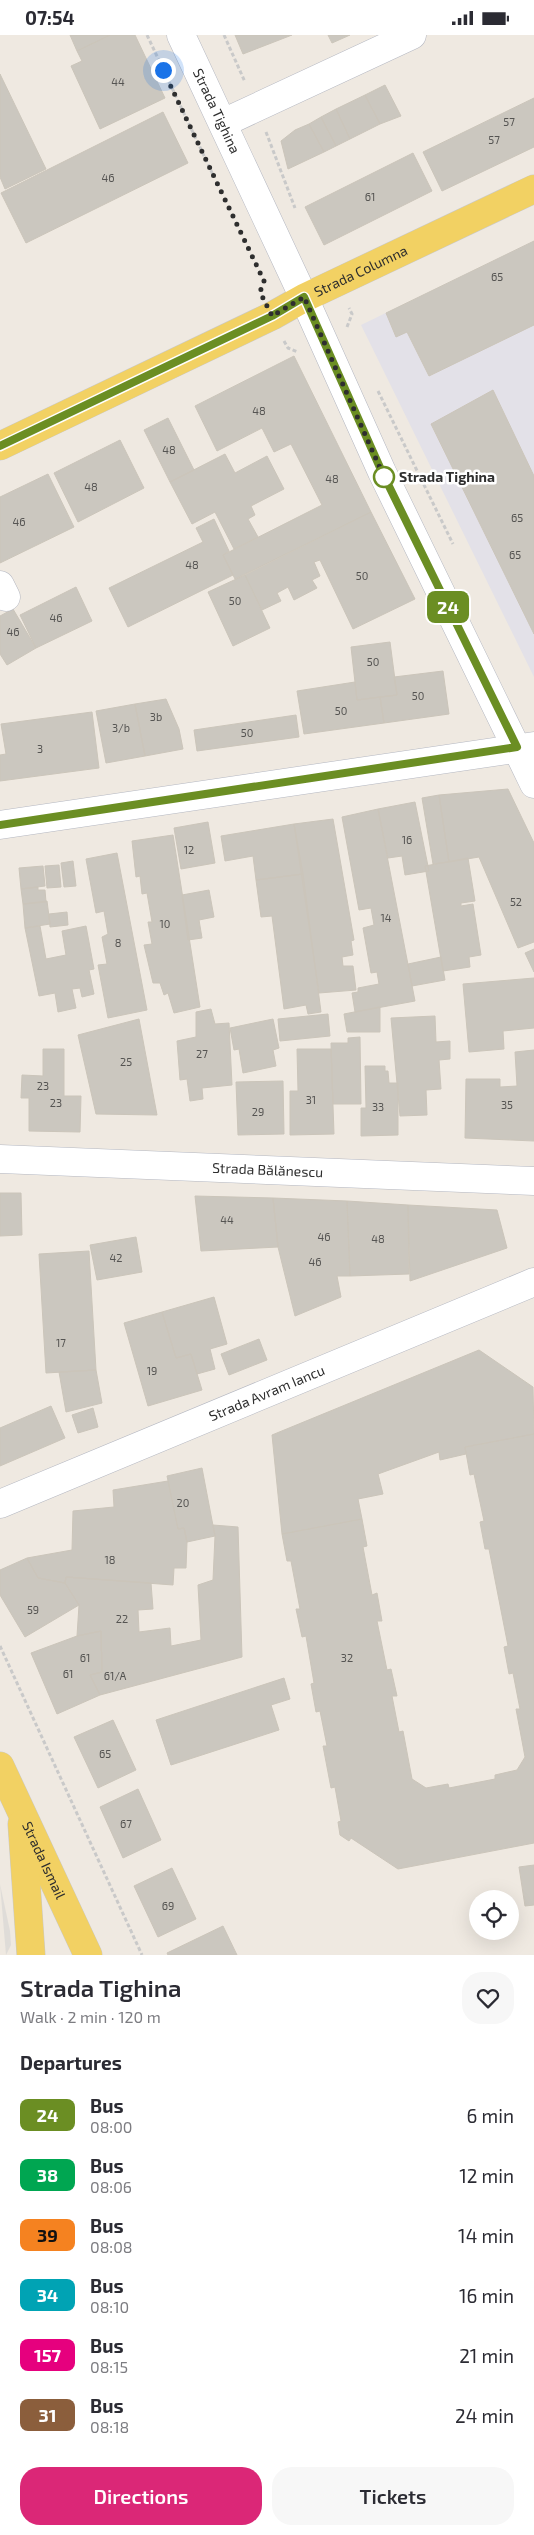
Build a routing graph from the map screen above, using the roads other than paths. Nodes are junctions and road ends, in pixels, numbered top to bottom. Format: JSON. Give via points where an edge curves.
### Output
{"nodes":[{"id":1,"x":181,"y":35,"type":"edge"},
{"id":2,"x":412,"y":35,"type":"edge"},
{"id":3,"x":222,"y":123,"type":"junction"},
{"id":4,"x":534,"y":189,"type":"edge"},
{"id":5,"x":304,"y":297,"type":"junction"},
{"id":6,"x":0,"y":446,"type":"edge"},
{"id":7,"x":526,"y":747,"type":"edge"},
{"id":8,"x":534,"y":783,"type":"edge"},
{"id":9,"x":0,"y":825,"type":"edge"},
{"id":10,"x":0,"y":1159,"type":"edge"},
{"id":11,"x":534,"y":1181,"type":"edge"},
{"id":12,"x":534,"y":1282,"type":"edge"},
{"id":13,"x":0,"y":1504,"type":"edge"},
{"id":14,"x":0,"y":1765,"type":"edge"},
{"id":15,"x":20,"y":1808,"type":"junction"},
{"id":16,"x":31,"y":1955,"type":"edge"},
{"id":17,"x":88,"y":1955,"type":"edge"}],
"edges":[{"from":1,"to":3,"type":"street","name":"Strada Tighina"},
{"from":2,"to":3,"type":"street"},
{"from":3,"to":5,"type":"street","name":"Strada Tighina"},
{"from":4,"to":5,"type":"main road","name":"Strada Columna"},
{"from":5,"to":6,"type":"main road","name":"Strada Columna","via":[[272,316]]},
{"from":5,"to":7,"type":"street","name":"Strada Tighina","via":[[382,472]]},
{"from":7,"to":8,"type":"street","name":"Strada Tighina"},
{"from":7,"to":9,"type":"street"},
{"from":10,"to":11,"type":"street","name":"Strada Bălănescu"},
{"from":12,"to":13,"type":"street","name":"Strada Avram Iancu"},
{"from":14,"to":15,"type":"main road","name":"Strada Ismail"},
{"from":15,"to":16,"type":"main road"},
{"from":15,"to":17,"type":"main road","name":"Strada Ismail"}]}
